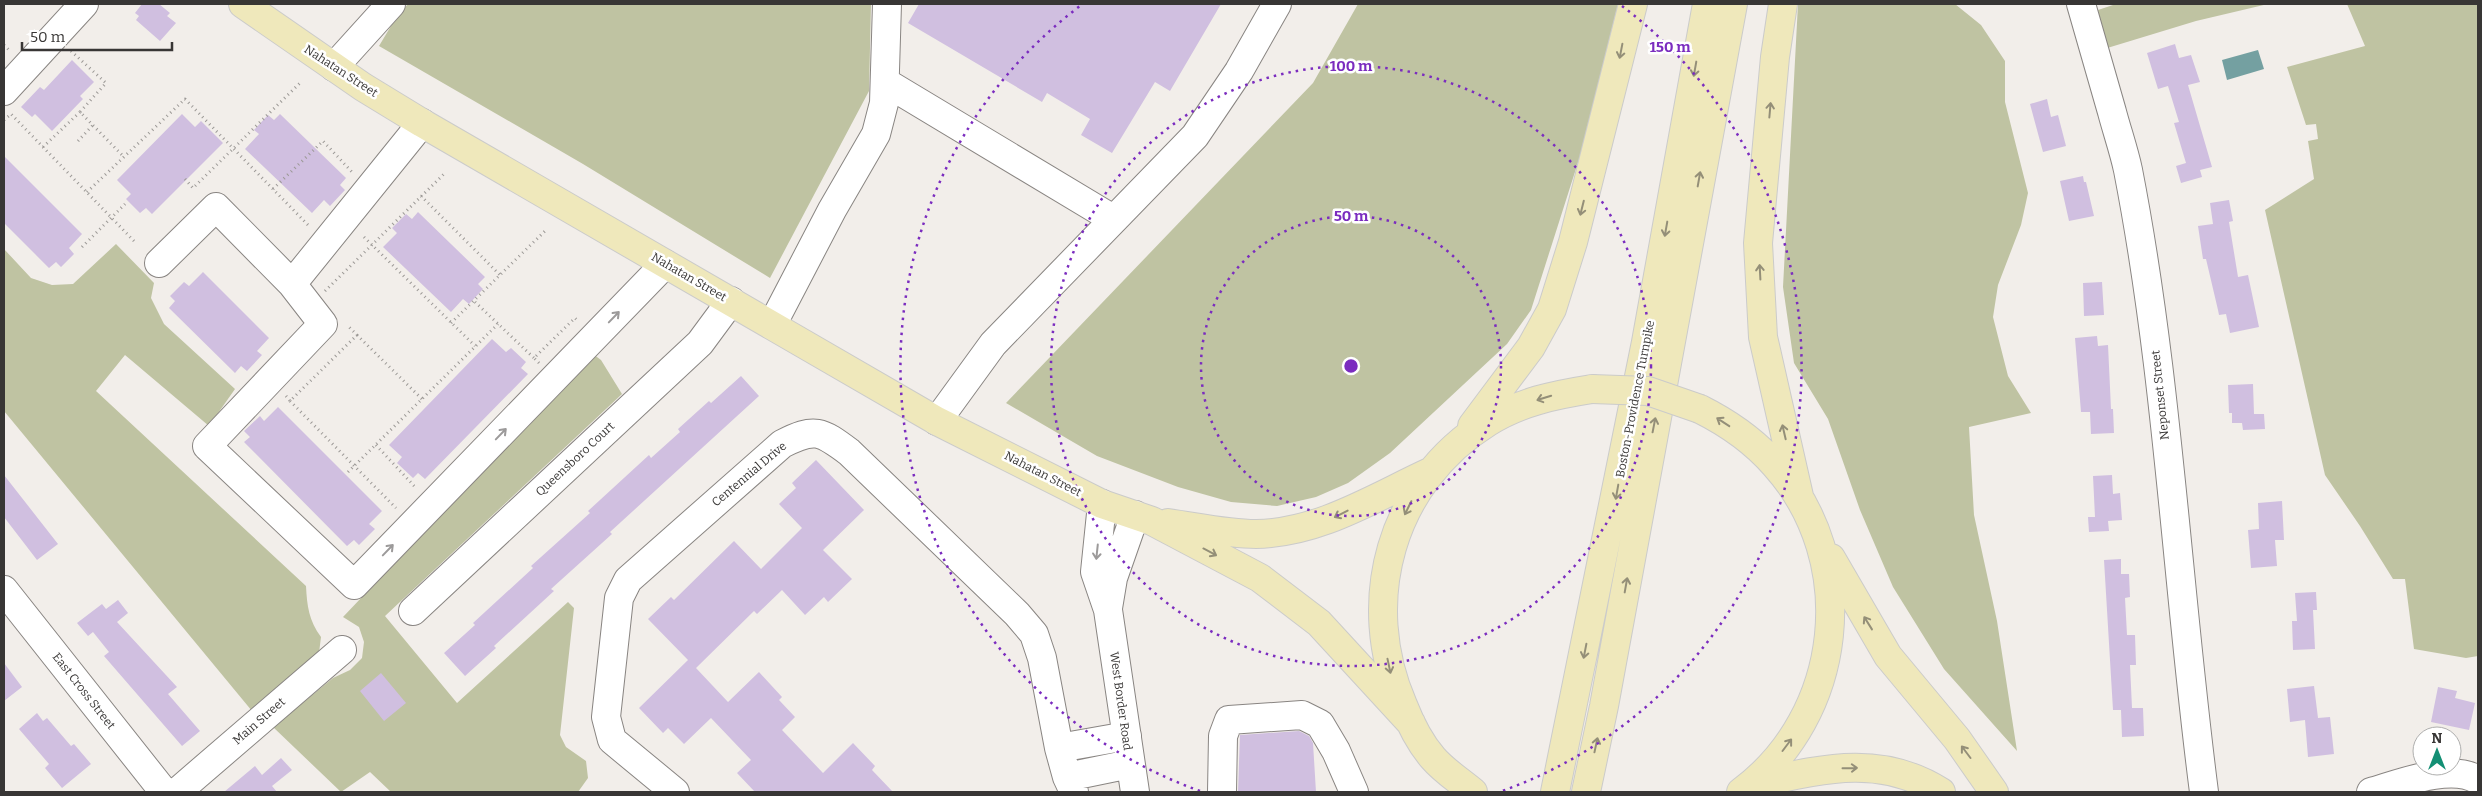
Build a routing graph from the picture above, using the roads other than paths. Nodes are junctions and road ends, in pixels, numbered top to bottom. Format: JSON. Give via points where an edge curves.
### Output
{"nodes":[{"id":1,"x":84,"y":4,"type":"edge"},
{"id":2,"x":243,"y":4,"type":"edge"},
{"id":3,"x":391,"y":4,"type":"edge"},
{"id":4,"x":887,"y":4,"type":"edge"},
{"id":5,"x":1277,"y":4,"type":"edge"},
{"id":6,"x":1633,"y":4,"type":"edge"},
{"id":7,"x":1707,"y":4,"type":"edge"},
{"id":8,"x":1733,"y":4,"type":"edge"},
{"id":9,"x":1782,"y":4,"type":"edge"},
{"id":10,"x":2081,"y":4,"type":"edge"},
{"id":11,"x":334,"y":67,"type":"junction"},
{"id":12,"x":885,"y":82,"type":"junction"},
{"id":13,"x":10,"y":104,"type":"edge"},
{"id":14,"x":422,"y":124,"type":"junction"},
{"id":15,"x":1113,"y":219,"type":"junction"},
{"id":16,"x":159,"y":263,"type":"dead end"},
{"id":17,"x":665,"y":264,"type":"junction"},
{"id":18,"x":292,"y":284,"type":"junction"},
{"id":19,"x":731,"y":301,"type":"junction"},
{"id":20,"x":772,"y":325,"type":"junction"},
{"id":21,"x":937,"y":421,"type":"junction"},
{"id":22,"x":1461,"y":442,"type":"junction"},
{"id":23,"x":1432,"y":471,"type":"junction"},
{"id":24,"x":1799,"y":496,"type":"junction"},
{"id":25,"x":1102,"y":504,"type":"junction"},
{"id":26,"x":1143,"y":518,"type":"junction"},
{"id":27,"x":1817,"y":534,"type":"junction"},
{"id":28,"x":4,"y":590,"type":"edge"},
{"id":29,"x":1108,"y":610,"type":"junction"},
{"id":30,"x":413,"y":611,"type":"dead end"},
{"id":31,"x":342,"y":650,"type":"dead end"},
{"id":32,"x":1410,"y":723,"type":"junction"},
{"id":33,"x":1127,"y":736,"type":"junction"},
{"id":34,"x":1059,"y":748,"type":"junction"},
{"id":35,"x":1433,"y":758,"type":"junction"},
{"id":36,"x":1130,"y":764,"type":"junction"},
{"id":37,"x":2478,"y":780,"type":"edge"},
{"id":38,"x":1070,"y":785,"type":"edge"},
{"id":39,"x":1745,"y":789,"type":"edge"},
{"id":40,"x":164,"y":792,"type":"edge"},
{"id":41,"x":177,"y":792,"type":"edge"},
{"id":42,"x":676,"y":792,"type":"edge"},
{"id":43,"x":1135,"y":792,"type":"edge"},
{"id":44,"x":1222,"y":792,"type":"edge"},
{"id":45,"x":1354,"y":792,"type":"edge"},
{"id":46,"x":1440,"y":792,"type":"edge"},
{"id":47,"x":1473,"y":792,"type":"edge"},
{"id":48,"x":1555,"y":792,"type":"edge"},
{"id":49,"x":1586,"y":792,"type":"edge"},
{"id":50,"x":1941,"y":792,"type":"edge"},
{"id":51,"x":1994,"y":792,"type":"edge"},
{"id":52,"x":2204,"y":792,"type":"edge"},
{"id":53,"x":2371,"y":792,"type":"edge"}],
"edges":[{"from":1,"to":13,"type":"street"},
{"from":2,"to":11,"type":"main road","name":"Nahatan Street"},
{"from":3,"to":11,"type":"street"},
{"from":4,"to":12,"type":"street"},
{"from":5,"to":15,"type":"street","via":[[1240,71],[1195,136]]},
{"from":6,"to":22,"type":"main road","one_way":true,"via":[[1573,242],[1552,309],[1531,348]]},
{"from":7,"to":48,"type":"main road","name":"Boston-Providence Turnpike","one_way":true,"via":[[1641,368]]},
{"from":49,"to":8,"type":"main road","name":"Boston-Providence Turnpike","one_way":true},
{"from":24,"to":9,"type":"main road","one_way":true,"via":[[1763,337],[1758,243]]},
{"from":10,"to":52,"type":"street","name":"Neponset Street","via":[[2127,167],[2140,234]]},
{"from":11,"to":14,"type":"main road","name":"Nahatan Street"},
{"from":12,"to":15,"type":"street"},
{"from":12,"to":20,"type":"street","via":[[884,104],[876,134]]},
{"from":14,"to":17,"type":"main road","name":"Nahatan Street"},
{"from":14,"to":18,"type":"street"},
{"from":15,"to":21,"type":"street","via":[[992,344]]},
{"from":16,"to":18,"type":"street","via":[[216,207]]},
{"from":18,"to":17,"type":"street","one_way":true,"via":[[323,324],[207,446],[354,585]]},
{"from":17,"to":19,"type":"main road","name":"Nahatan Street"},
{"from":19,"to":20,"type":"main road","name":"Nahatan Street"},
{"from":19,"to":30,"type":"street","name":"Queensboro Court","via":[[700,343]]},
{"from":20,"to":21,"type":"main road","name":"Nahatan Street"},
{"from":21,"to":25,"type":"main road","name":"Nahatan Street"},
{"from":22,"to":23,"type":"main road"},
{"from":24,"to":22,"type":"main road","one_way":true,"bridge":true,"via":[[1774,463],[1750,440],[1700,409],[1648,392],[1592,389],[1552,395],[1524,404],[1489,422]]},
{"from":23,"to":26,"type":"main road","name":"Nahatan Street","one_way":true,"via":[[1329,520],[1296,530],[1255,534]]},
{"from":23,"to":32,"type":"main road","one_way":true,"via":[[1409,505],[1392,545],[1384,578],[1383,640],[1391,679]]},
{"from":24,"to":27,"type":"main road"},
{"from":25,"to":26,"type":"main road","name":"Nahatan Street"},
{"from":25,"to":29,"type":"street","one_way":true,"via":[[1095,572]]},
{"from":26,"to":29,"type":"street","via":[[1113,578]]},
{"from":26,"to":32,"type":"main road","name":"Nahatan Street","one_way":true,"via":[[1260,578],[1294,602],[1332,637]]},
{"from":39,"to":27,"type":"main road","one_way":true,"via":[[1777,759],[1798,731],[1822,678],[1832,612],[1826,566]]},
{"from":51,"to":27,"type":"main road","one_way":true,"via":[[1956,739],[1888,656]]},
{"from":28,"to":40,"type":"street","name":"East Cross Street"},
{"from":29,"to":33,"type":"street","name":"West Border Road"},
{"from":31,"to":41,"type":"street","name":"Main Street"},
{"from":32,"to":35,"type":"main road"},
{"from":33,"to":34,"type":"street"},
{"from":33,"to":36,"type":"street","name":"West Border Road"},
{"from":34,"to":38,"type":"street","name":"Centennial Drive"},
{"from":34,"to":42,"type":"street","name":"Centennial Drive","via":[[1042,658],[1034,634],[849,452],[824,434],[801,434],[782,444],[628,580],[620,598],[606,716],[612,740]]},
{"from":35,"to":46,"type":"main road"},
{"from":35,"to":47,"type":"main road"},
{"from":36,"to":38,"type":"street","name":"Centennial Drive"},
{"from":36,"to":43,"type":"street","name":"West Border Road"},
{"from":37,"to":53,"type":"street","via":[[2452,774],[2430,774]]},
{"from":39,"to":50,"type":"main road","one_way":true,"via":[[1827,768],[1860,768],[1897,771]]},
{"from":44,"to":45,"type":"street","via":[[1223,736],[1229,720],[1302,715],[1320,724]]}]}
